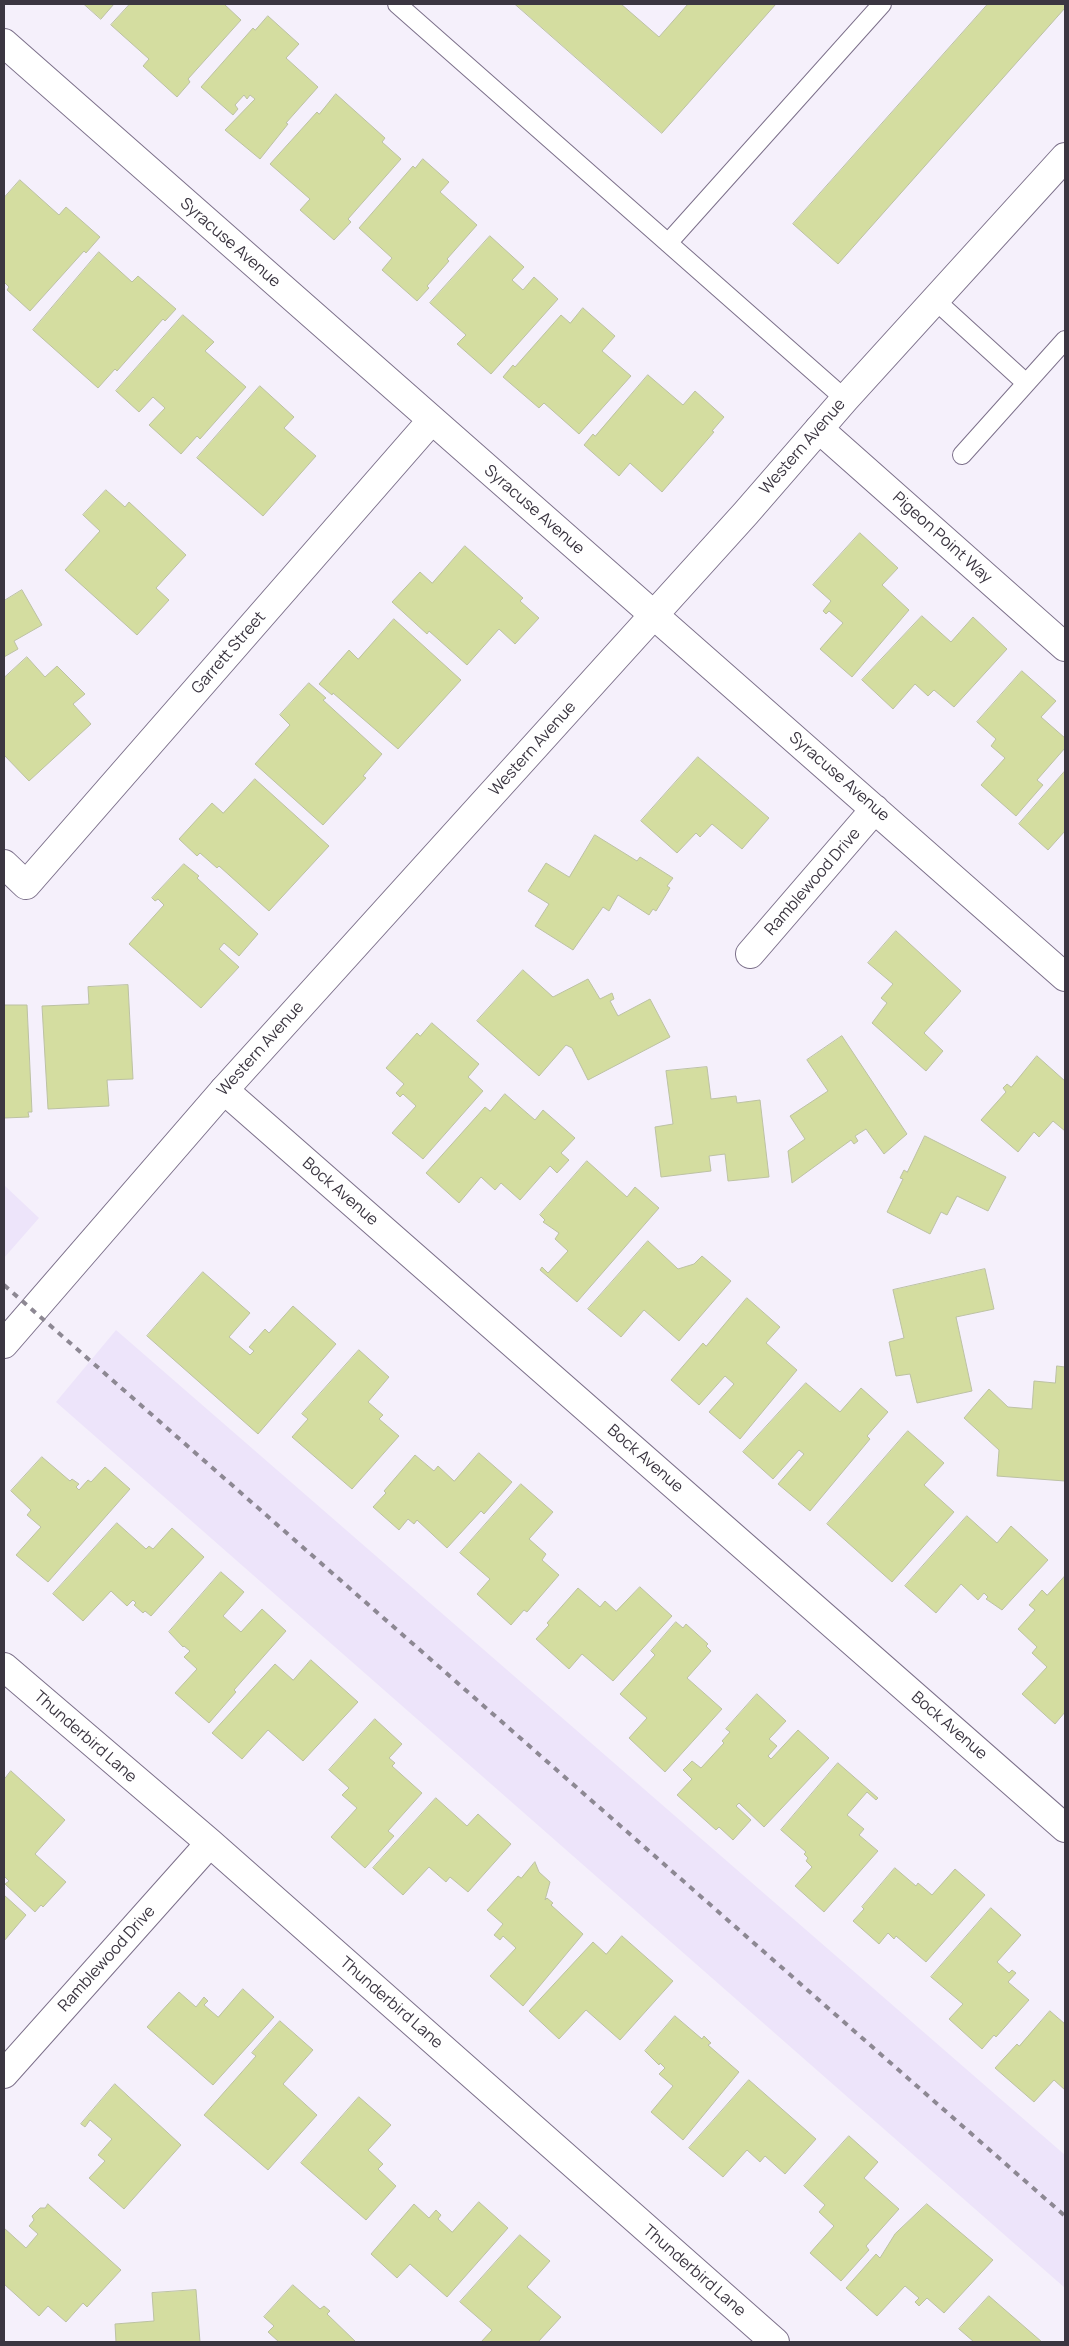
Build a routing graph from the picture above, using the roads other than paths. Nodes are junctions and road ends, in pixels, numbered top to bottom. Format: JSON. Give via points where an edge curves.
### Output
{"nodes":[{"id":1,"x":397,"y":4,"type":"edge"},
{"id":2,"x":882,"y":4,"type":"edge"},
{"id":3,"x":4,"y":43,"type":"edge"},
{"id":4,"x":1065,"y":157,"type":"edge"},
{"id":5,"x":668,"y":242,"type":"junction"},
{"id":6,"x":935,"y":300,"type":"junction"},
{"id":7,"x":1065,"y":340,"type":"edge"},
{"id":8,"x":1026,"y":383,"type":"junction"},
{"id":9,"x":845,"y":399,"type":"junction"},
{"id":10,"x":431,"y":421,"type":"junction"},
{"id":11,"x":820,"y":429,"type":"junction"},
{"id":12,"x":962,"y":455,"type":"dead end"},
{"id":13,"x":654,"y":615,"type":"junction"},
{"id":14,"x":1065,"y":647,"type":"edge"},
{"id":15,"x":875,"y":809,"type":"junction"},
{"id":16,"x":4,"y":864,"type":"edge"},
{"id":17,"x":750,"y":954,"type":"dead end"},
{"id":18,"x":1065,"y":977,"type":"edge"},
{"id":19,"x":224,"y":1090,"type":"junction"},
{"id":20,"x":4,"y":1344,"type":"edge"},
{"id":21,"x":4,"y":1667,"type":"edge"},
{"id":22,"x":1065,"y":1828,"type":"edge"},
{"id":23,"x":210,"y":1844,"type":"junction"},
{"id":24,"x":4,"y":2074,"type":"edge"},
{"id":25,"x":775,"y":2342,"type":"edge"}],
"edges":[{"from":1,"to":5,"type":"lane"},
{"from":2,"to":5,"type":"lane"},
{"from":3,"to":10,"type":"street","name":"Syracuse Avenue"},
{"from":4,"to":6,"type":"street","name":"Western Avenue"},
{"from":5,"to":9,"type":"lane"},
{"from":6,"to":8,"type":"lane"},
{"from":6,"to":9,"type":"street","name":"Western Avenue"},
{"from":7,"to":8,"type":"lane"},
{"from":8,"to":12,"type":"lane"},
{"from":9,"to":11,"type":"street","name":"Western Avenue"},
{"from":10,"to":13,"type":"street","name":"Syracuse Avenue"},
{"from":10,"to":16,"type":"street","name":"Garrett Street","via":[[26,885]]},
{"from":11,"to":13,"type":"street","name":"Western Avenue"},
{"from":11,"to":14,"type":"street","name":"Pigeon Point Way"},
{"from":13,"to":15,"type":"street","name":"Syracuse Avenue"},
{"from":13,"to":19,"type":"street","name":"Western Avenue"},
{"from":15,"to":17,"type":"street","name":"Ramblewood Drive"},
{"from":15,"to":18,"type":"street","name":"Syracuse Avenue"},
{"from":19,"to":20,"type":"street","name":"Western Avenue"},
{"from":19,"to":22,"type":"street","name":"Bock Avenue"},
{"from":21,"to":23,"type":"street","name":"Thunderbird Lane"},
{"from":23,"to":24,"type":"street","name":"Ramblewood Drive"},
{"from":23,"to":25,"type":"street","name":"Thunderbird Lane"}]}
